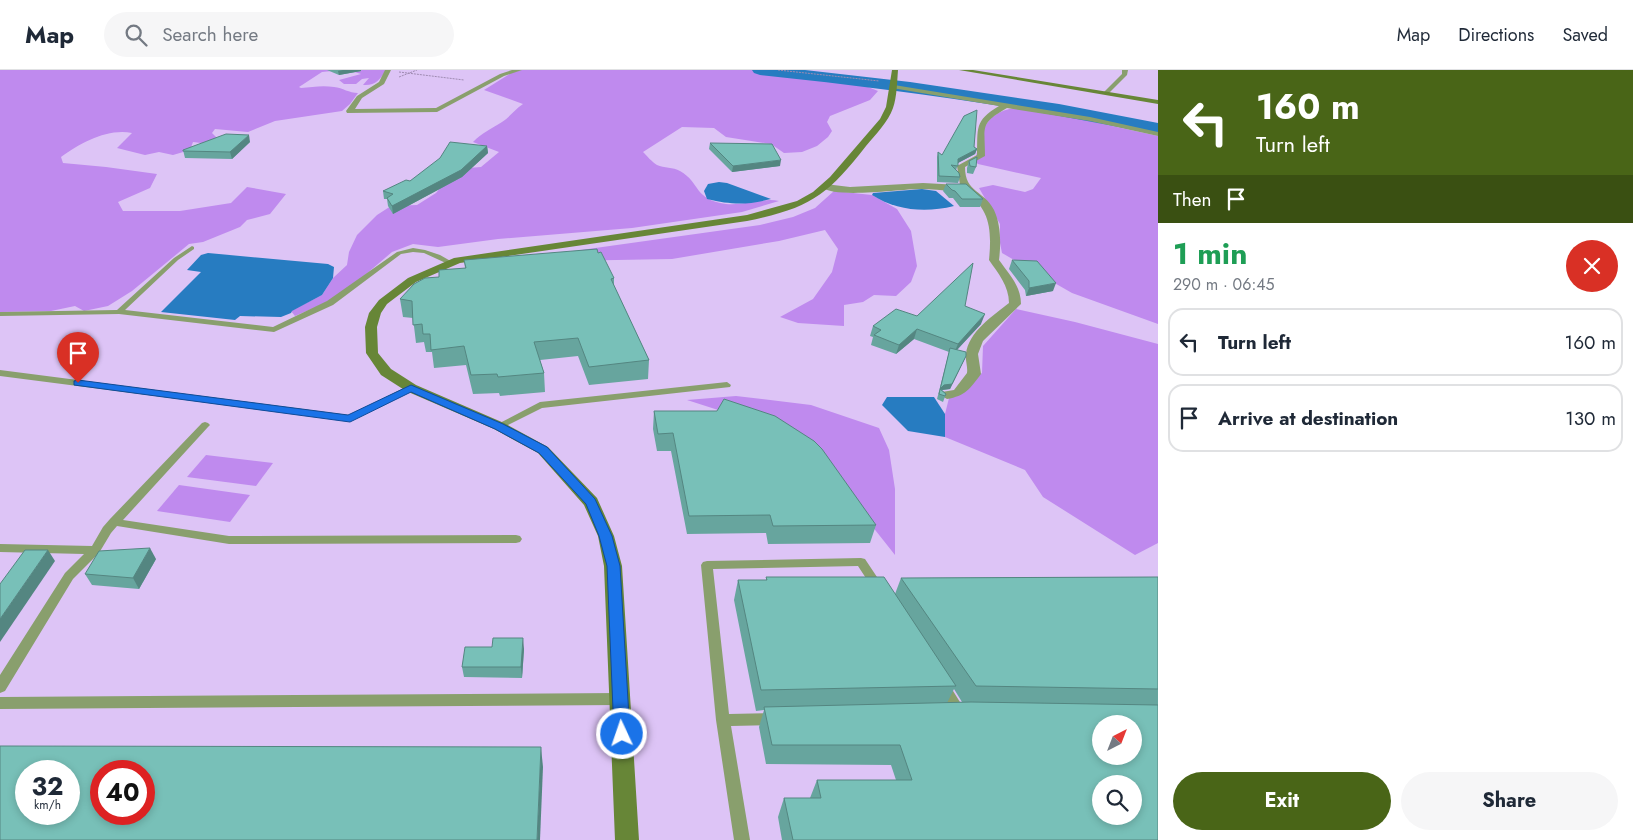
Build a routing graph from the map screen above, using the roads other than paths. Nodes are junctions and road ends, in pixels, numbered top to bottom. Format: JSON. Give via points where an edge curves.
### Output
{"nodes":[{"id":1,"x":388,"y":70,"type":"edge"},
{"id":2,"x":519,"y":70,"type":"edge"},
{"id":3,"x":894,"y":70,"type":"edge"},
{"id":4,"x":962,"y":70,"type":"edge"},
{"id":5,"x":1124,"y":70,"type":"edge"},
{"id":6,"x":893,"y":85,"type":"junction"},
{"id":7,"x":1106,"y":93,"type":"junction"},
{"id":8,"x":1158,"y":102,"type":"edge"},
{"id":9,"x":1006,"y":105,"type":"junction"},
{"id":10,"x":1158,"y":134,"type":"edge"},
{"id":11,"x":825,"y":187,"type":"junction"},
{"id":12,"x":966,"y":187,"type":"junction"},
{"id":13,"x":192,"y":248,"type":"dead end"},
{"id":14,"x":450,"y":263,"type":"junction"},
{"id":15,"x":119,"y":312,"type":"junction"},
{"id":16,"x":0,"y":314,"type":"edge"},
{"id":17,"x":0,"y":373,"type":"edge"},
{"id":18,"x":727,"y":385,"type":"dead end"},
{"id":19,"x":411,"y":388,"type":"junction"},
{"id":20,"x":947,"y":395,"type":"edge"},
{"id":21,"x":205,"y":425,"type":"dead end"},
{"id":22,"x":499,"y":426,"type":"junction"},
{"id":23,"x":114,"y":522,"type":"junction"},
{"id":24,"x":516,"y":539,"type":"dead end"},
{"id":25,"x":0,"y":548,"type":"edge"},
{"id":26,"x":94,"y":550,"type":"junction"},
{"id":27,"x":888,"y":602,"type":"edge"},
{"id":28,"x":934,"y":674,"type":"edge"},
{"id":29,"x":0,"y":687,"type":"edge"},
{"id":30,"x":620,"y":699,"type":"junction"},
{"id":31,"x":0,"y":703,"type":"edge"},
{"id":32,"x":940,"y":714,"type":"edge"},
{"id":33,"x":792,"y":718,"type":"edge"},
{"id":34,"x":723,"y":720,"type":"junction"},
{"id":35,"x":627,"y":840,"type":"edge"},
{"id":36,"x":742,"y":840,"type":"edge"}],
"edges":[{"from":1,"to":2,"type":"street","via":[[382,83],[360,97],[350,111],[429,112],[502,75]]},
{"from":3,"to":6,"type":"street"},
{"from":4,"to":7,"type":"street"},
{"from":5,"to":7,"type":"street","via":[[1125,74]]},
{"from":6,"to":9,"type":"street"},
{"from":6,"to":11,"type":"street","via":[[890,107],[883,120]]},
{"from":7,"to":8,"type":"street"},
{"from":9,"to":10,"type":"street"},
{"from":9,"to":12,"type":"street","via":[[984,118],[980,128],[981,156],[961,166]]},
{"from":11,"to":12,"type":"street","via":[[852,190]]},
{"from":11,"to":14,"type":"street","via":[[792,206],[747,218],[477,256]]},
{"from":12,"to":20,"type":"street","via":[[981,198],[990,211],[996,241],[994,260],[1009,281],[1015,304],[987,329],[974,346],[974,374],[958,393]]},
{"from":13,"to":15,"type":"lane"},
{"from":14,"to":15,"type":"lane","via":[[422,250],[399,252],[330,303],[274,330]]},
{"from":14,"to":19,"type":"street","via":[[398,289],[375,313],[372,353],[386,372]]},
{"from":15,"to":16,"type":"lane"},
{"from":17,"to":19,"type":"lane","via":[[350,418]]},
{"from":18,"to":22,"type":"lane","via":[[540,405]]},
{"from":19,"to":22,"type":"street"},
{"from":21,"to":23,"type":"lane"},
{"from":22,"to":30,"type":"street","via":[[543,450],[591,502],[606,536],[614,566]]},
{"from":23,"to":24,"type":"lane","via":[[229,540]]},
{"from":23,"to":26,"type":"lane"},
{"from":25,"to":26,"type":"lane"},
{"from":26,"to":29,"type":"lane","via":[[69,576]]},
{"from":27,"to":34,"type":"lane","via":[[862,562],[707,565]]},
{"from":28,"to":32,"type":"lane","via":[[965,714]]},
{"from":30,"to":31,"type":"lane"},
{"from":30,"to":35,"type":"street"},
{"from":33,"to":34,"type":"lane"},
{"from":34,"to":36,"type":"lane"}]}
